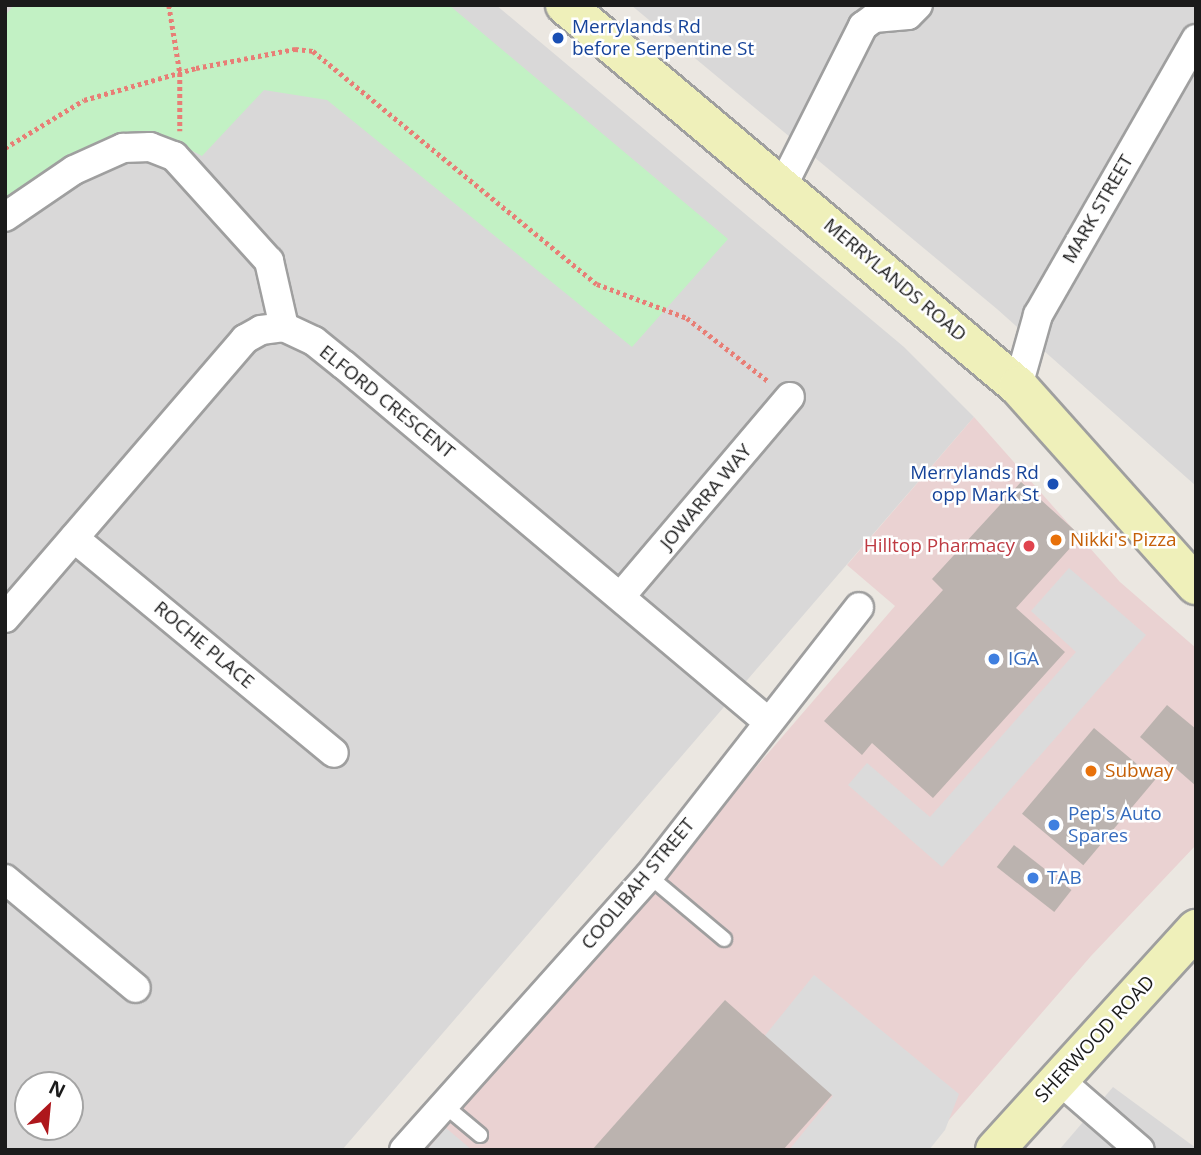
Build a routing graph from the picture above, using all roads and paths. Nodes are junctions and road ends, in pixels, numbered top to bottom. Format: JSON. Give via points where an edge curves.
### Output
{"nodes":[{"id":1,"x":169,"y":5,"type":"edge"},
{"id":2,"x":565,"y":5,"type":"edge"},
{"id":3,"x":918,"y":5,"type":"edge"},
{"id":4,"x":1196,"y":39,"type":"edge"},
{"id":5,"x":180,"y":72,"type":"junction"},
{"id":6,"x":5,"y":148,"type":"edge"},
{"id":7,"x":174,"y":156,"type":"junction"},
{"id":8,"x":783,"y":186,"type":"junction"},
{"id":9,"x":5,"y":217,"type":"edge"},
{"id":10,"x":284,"y":327,"type":"junction"},
{"id":11,"x":1018,"y":386,"type":"junction"},
{"id":12,"x":790,"y":397,"type":"joint"},
{"id":13,"x":74,"y":538,"type":"junction"},
{"id":14,"x":1196,"y":585,"type":"edge"},
{"id":15,"x":621,"y":596,"type":"junction"},
{"id":16,"x":859,"y":607,"type":"dead end"},
{"id":17,"x":5,"y":618,"type":"edge"},
{"id":18,"x":767,"y":721,"type":"junction"},
{"id":19,"x":334,"y":753,"type":"dead end"},
{"id":20,"x":649,"y":876,"type":"junction"},
{"id":21,"x":5,"y":879,"type":"edge"},
{"id":22,"x":1196,"y":929,"type":"edge"},
{"id":23,"x":724,"y":939,"type":"dead end"},
{"id":24,"x":136,"y":988,"type":"dead end"},
{"id":25,"x":1058,"y":1079,"type":"junction"},
{"id":26,"x":444,"y":1105,"type":"junction"},
{"id":27,"x":480,"y":1135,"type":"dead end"},
{"id":28,"x":404,"y":1150,"type":"edge"},
{"id":29,"x":995,"y":1150,"type":"edge"},
{"id":30,"x":1140,"y":1150,"type":"edge"}],
"edges":[{"from":1,"to":5,"type":"path"},
{"from":2,"to":8,"type":"main road","name":"MERRYLANDS ROAD"},
{"from":3,"to":8,"type":"street","via":[[908,15],[874,18],[863,26]]},
{"from":4,"to":11,"type":"street","name":"MARK STREET","via":[[1038,314]]},
{"from":5,"to":6,"type":"path","via":[[67,107]]},
{"from":5,"to":7,"type":"path","via":[[180,125]]},
{"from":5,"to":12,"type":"path","via":[[295,49],[313,51],[597,284],[687,318]]},
{"from":7,"to":9,"type":"street","via":[[150,147],[123,148],[74,170]]},
{"from":7,"to":10,"type":"street","via":[[269,261]]},
{"from":8,"to":11,"type":"main road","name":"MERRYLANDS ROAD"},
{"from":10,"to":13,"type":"street","via":[[261,330],[245,339]]},
{"from":10,"to":15,"type":"street","name":"ELFORD CRESCENT","via":[[314,341]]},
{"from":11,"to":14,"type":"main road","name":"MERRYLANDS ROAD"},
{"from":12,"to":15,"type":"street","name":"JOWARRA WAY"},
{"from":13,"to":17,"type":"street"},
{"from":13,"to":19,"type":"street","name":"ROCHE PLACE"},
{"from":15,"to":18,"type":"street","name":"ELFORD CRESCENT"},
{"from":16,"to":18,"type":"street","name":"COOLIBAH STREET"},
{"from":18,"to":20,"type":"street","name":"COOLIBAH STREET"},
{"from":20,"to":23,"type":"lane"},
{"from":20,"to":26,"type":"street","name":"COOLIBAH STREET"},
{"from":21,"to":24,"type":"street"},
{"from":22,"to":25,"type":"main road","name":"SHERWOOD ROAD"},
{"from":25,"to":29,"type":"main road","name":"SHERWOOD ROAD"},
{"from":25,"to":30,"type":"street"},
{"from":26,"to":27,"type":"lane"},
{"from":26,"to":28,"type":"street","name":"COOLIBAH STREET"}]}
